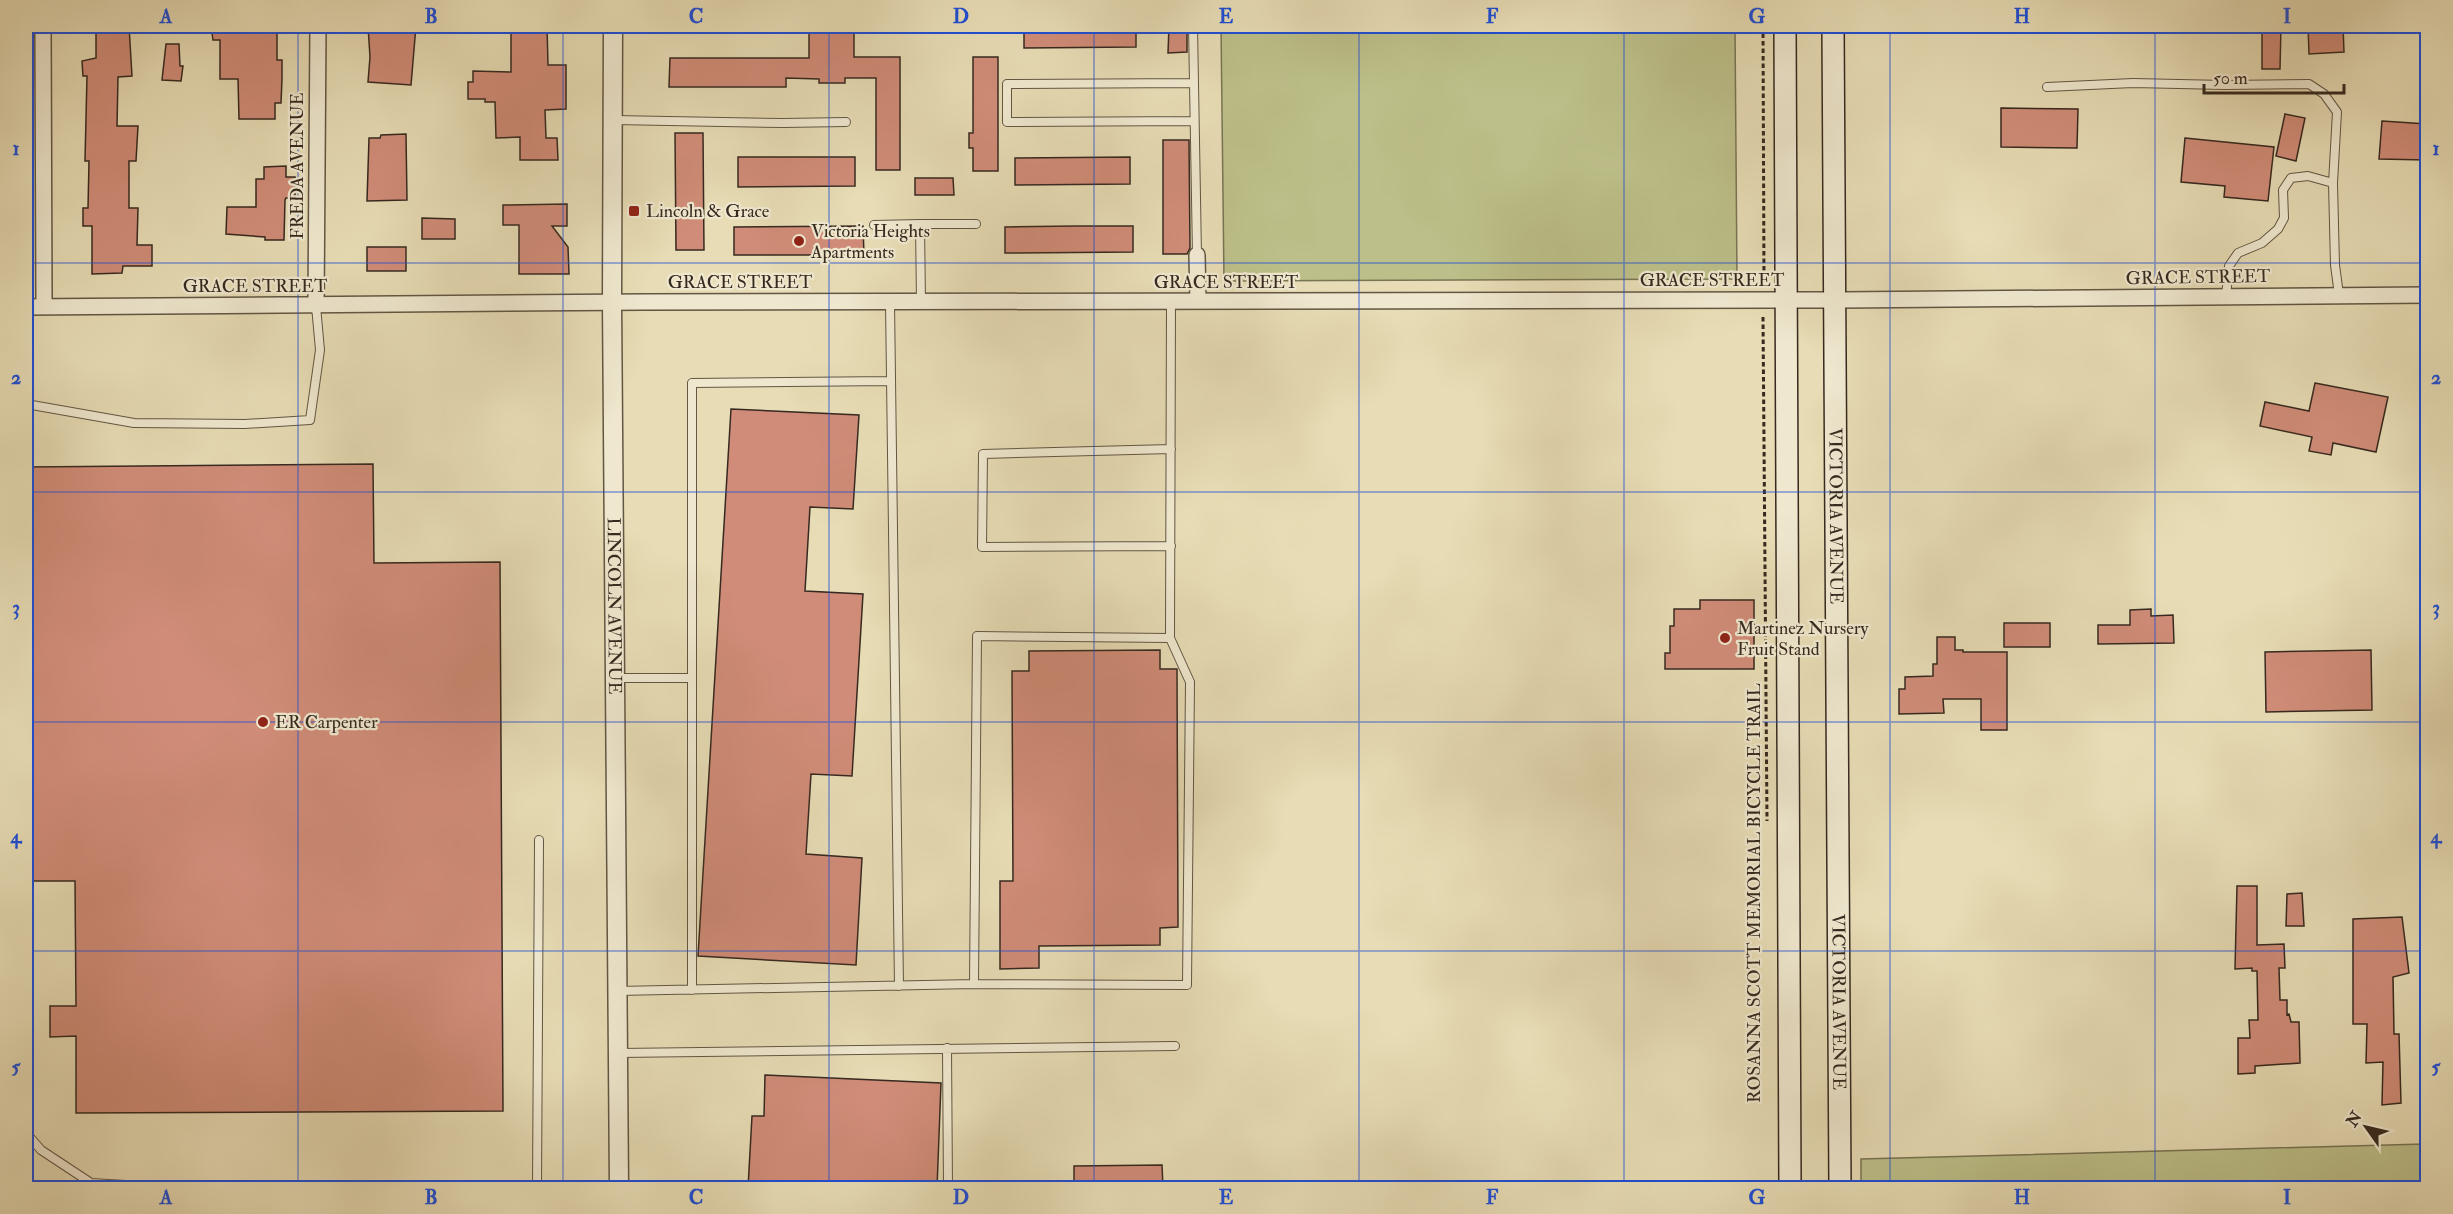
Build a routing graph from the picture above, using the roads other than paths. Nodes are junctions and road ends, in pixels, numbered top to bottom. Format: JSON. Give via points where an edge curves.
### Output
{"nodes":[{"id":1,"x":43,"y":26,"type":"edge"},
{"id":2,"x":318,"y":26,"type":"edge"},
{"id":3,"x":613,"y":26,"type":"edge"},
{"id":4,"x":1193,"y":26,"type":"edge"},
{"id":5,"x":1785,"y":26,"type":"edge"},
{"id":6,"x":1833,"y":26,"type":"edge"},
{"id":7,"x":1194,"y":83,"type":"junction"},
{"id":8,"x":2047,"y":87,"type":"dead end"},
{"id":9,"x":613,"y":120,"type":"junction"},
{"id":10,"x":1194,"y":121,"type":"junction"},
{"id":11,"x":846,"y":122,"type":"dead end"},
{"id":12,"x":2333,"y":183,"type":"junction"},
{"id":13,"x":920,"y":224,"type":"junction"},
{"id":14,"x":976,"y":224,"type":"dead end"},
{"id":15,"x":874,"y":225,"type":"dead end"},
{"id":16,"x":1197,"y":255,"type":"joint"},
{"id":17,"x":2427,"y":294,"type":"edge"},
{"id":18,"x":2338,"y":296,"type":"junction"},
{"id":19,"x":2226,"y":297,"type":"junction"},
{"id":20,"x":1786,"y":300,"type":"junction"},
{"id":21,"x":1835,"y":300,"type":"junction"},
{"id":22,"x":1171,"y":301,"type":"junction"},
{"id":23,"x":1198,"y":301,"type":"junction"},
{"id":24,"x":612,"y":302,"type":"junction"},
{"id":25,"x":890,"y":302,"type":"junction"},
{"id":26,"x":921,"y":302,"type":"junction"},
{"id":27,"x":44,"y":305,"type":"junction"},
{"id":28,"x":26,"y":306,"type":"edge"},
{"id":29,"x":316,"y":306,"type":"junction"},
{"id":30,"x":891,"y":381,"type":"junction"},
{"id":31,"x":26,"y":404,"type":"edge"},
{"id":32,"x":1171,"y":449,"type":"junction"},
{"id":33,"x":1171,"y":546,"type":"junction"},
{"id":34,"x":1170,"y":638,"type":"junction"},
{"id":35,"x":615,"y":678,"type":"junction"},
{"id":36,"x":692,"y":678,"type":"junction"},
{"id":37,"x":539,"y":840,"type":"dead end"},
{"id":38,"x":974,"y":984,"type":"junction"},
{"id":39,"x":899,"y":986,"type":"junction"},
{"id":40,"x":692,"y":990,"type":"junction"},
{"id":41,"x":618,"y":991,"type":"junction"},
{"id":42,"x":1175,"y":1046,"type":"dead end"},
{"id":43,"x":947,"y":1048,"type":"junction"},
{"id":44,"x":618,"y":1053,"type":"junction"},
{"id":45,"x":26,"y":1114,"type":"edge"},
{"id":46,"x":178,"y":1188,"type":"edge"},
{"id":47,"x":537,"y":1188,"type":"edge"},
{"id":48,"x":619,"y":1188,"type":"edge"},
{"id":49,"x":948,"y":1188,"type":"edge"},
{"id":50,"x":1790,"y":1188,"type":"edge"},
{"id":51,"x":1840,"y":1188,"type":"edge"}],
"edges":[{"from":1,"to":27,"type":"street"},
{"from":2,"to":29,"type":"street","name":"FREDA AVENUE"},
{"from":3,"to":9,"type":"street","name":"LINCOLN AVENUE"},
{"from":4,"to":7,"type":"lane"},
{"from":5,"to":20,"type":"main road"},
{"from":6,"to":21,"type":"main road","name":"VICTORIA AVENUE"},
{"from":7,"to":10,"type":"lane"},
{"from":7,"to":10,"type":"lane","via":[[1007,84],[1007,122]]},
{"from":8,"to":12,"type":"lane","via":[[2133,83],[2309,84],[2325,94],[2337,112]]},
{"from":9,"to":11,"type":"lane"},
{"from":9,"to":24,"type":"street","name":"LINCOLN AVENUE"},
{"from":10,"to":16,"type":"lane"},
{"from":12,"to":18,"type":"lane"},
{"from":12,"to":19,"type":"lane","via":[[2308,176],[2291,178],[2283,190],[2284,218],[2278,229],[2262,243],[2238,253],[2229,266]]},
{"from":13,"to":14,"type":"lane"},
{"from":13,"to":15,"type":"lane"},
{"from":13,"to":26,"type":"lane"},
{"from":16,"to":23,"type":"street"},
{"from":17,"to":18,"type":"street","name":"GRACE STREET"},
{"from":18,"to":19,"type":"street","name":"GRACE STREET"},
{"from":19,"to":21,"type":"street","name":"GRACE STREET"},
{"from":20,"to":21,"type":"street","name":"GRACE STREET"},
{"from":20,"to":23,"type":"street","name":"GRACE STREET"},
{"from":20,"to":50,"type":"main road"},
{"from":21,"to":51,"type":"main road","name":"VICTORIA AVENUE"},
{"from":22,"to":23,"type":"street","name":"GRACE STREET"},
{"from":22,"to":26,"type":"street","name":"GRACE STREET"},
{"from":22,"to":32,"type":"lane"},
{"from":24,"to":25,"type":"street","name":"GRACE STREET"},
{"from":24,"to":29,"type":"street","name":"GRACE STREET"},
{"from":24,"to":35,"type":"street","name":"LINCOLN AVENUE"},
{"from":25,"to":26,"type":"street","name":"GRACE STREET"},
{"from":25,"to":30,"type":"lane"},
{"from":27,"to":28,"type":"street","name":"GRACE STREET"},
{"from":27,"to":29,"type":"street","name":"GRACE STREET"},
{"from":29,"to":31,"type":"lane","via":[[320,350],[310,420],[134,423]]},
{"from":30,"to":36,"type":"lane","via":[[692,383]]},
{"from":30,"to":39,"type":"lane"},
{"from":32,"to":33,"type":"lane"},
{"from":32,"to":33,"type":"lane","via":[[983,454],[982,547]]},
{"from":33,"to":34,"type":"lane"},
{"from":34,"to":38,"type":"lane","via":[[977,636]]},
{"from":34,"to":38,"type":"lane","via":[[1190,682],[1187,985]]},
{"from":35,"to":36,"type":"lane"},
{"from":35,"to":41,"type":"street","name":"LINCOLN AVENUE"},
{"from":36,"to":40,"type":"lane"},
{"from":37,"to":47,"type":"lane"},
{"from":38,"to":39,"type":"lane"},
{"from":39,"to":40,"type":"lane"},
{"from":40,"to":41,"type":"lane"},
{"from":41,"to":44,"type":"street","name":"LINCOLN AVENUE"},
{"from":42,"to":43,"type":"lane"},
{"from":43,"to":44,"type":"lane"},
{"from":43,"to":49,"type":"lane"},
{"from":44,"to":48,"type":"street","name":"LINCOLN AVENUE"},
{"from":45,"to":46,"type":"lane","via":[[27,1134],[41,1150],[91,1184]]}]}
